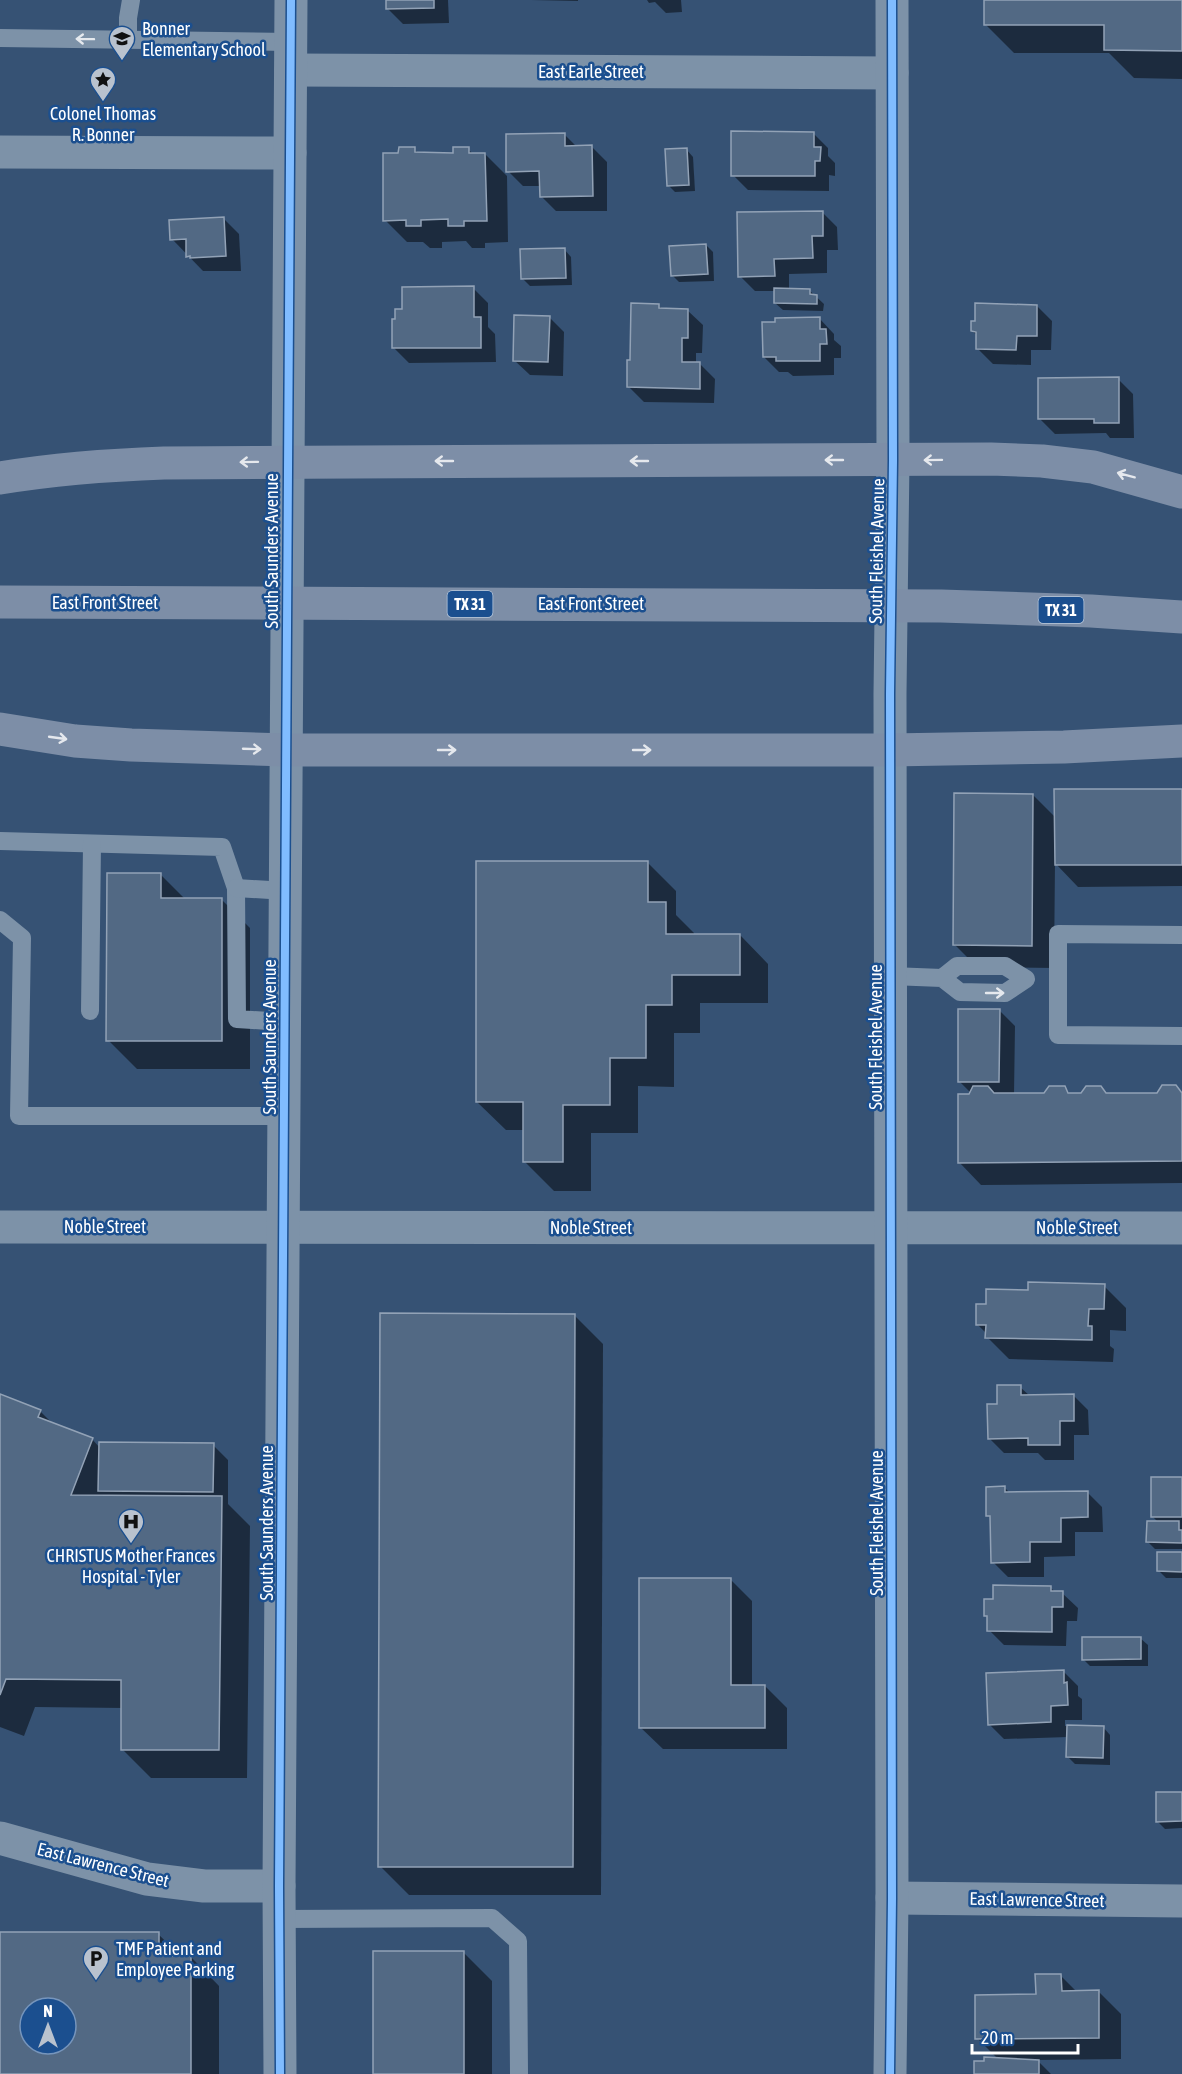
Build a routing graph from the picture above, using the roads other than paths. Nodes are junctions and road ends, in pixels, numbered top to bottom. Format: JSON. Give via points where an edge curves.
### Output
{"nodes":[{"id":1,"x":131,"y":0,"type":"edge"},
{"id":2,"x":291,"y":0,"type":"edge"},
{"id":3,"x":892,"y":0,"type":"edge"},
{"id":4,"x":0,"y":38,"type":"edge"},
{"id":5,"x":128,"y":40,"type":"junction"},
{"id":6,"x":291,"y":56,"type":"junction"},
{"id":7,"x":892,"y":73,"type":"junction"},
{"id":8,"x":0,"y":152,"type":"edge"},
{"id":9,"x":290,"y":153,"type":"junction"},
{"id":10,"x":893,"y":460,"type":"junction"},
{"id":11,"x":288,"y":461,"type":"junction"},
{"id":12,"x":0,"y":478,"type":"edge"},
{"id":13,"x":1182,"y":492,"type":"edge"},
{"id":14,"x":0,"y":602,"type":"edge"},
{"id":15,"x":1182,"y":616,"type":"edge"},
{"id":16,"x":0,"y":729,"type":"edge"},
{"id":17,"x":1182,"y":741,"type":"edge"},
{"id":18,"x":287,"y":750,"type":"junction"},
{"id":19,"x":890,"y":750,"type":"junction"},
{"id":20,"x":0,"y":841,"type":"edge"},
{"id":21,"x":92,"y":844,"type":"junction"},
{"id":22,"x":236,"y":888,"type":"junction"},
{"id":23,"x":286,"y":891,"type":"junction"},
{"id":24,"x":0,"y":920,"type":"edge"},
{"id":25,"x":1182,"y":934,"type":"edge"},
{"id":26,"x":891,"y":976,"type":"junction"},
{"id":27,"x":942,"y":978,"type":"junction"},
{"id":28,"x":1026,"y":979,"type":"junction"},
{"id":29,"x":1058,"y":979,"type":"junction"},
{"id":30,"x":90,"y":1011,"type":"dead end"},
{"id":31,"x":285,"y":1022,"type":"junction"},
{"id":32,"x":1182,"y":1036,"type":"edge"},
{"id":33,"x":285,"y":1116,"type":"junction"},
{"id":34,"x":0,"y":1227,"type":"edge"},
{"id":35,"x":284,"y":1228,"type":"junction"},
{"id":36,"x":892,"y":1228,"type":"junction"},
{"id":37,"x":1182,"y":1228,"type":"edge"},
{"id":38,"x":0,"y":1838,"type":"edge"},
{"id":39,"x":279,"y":1886,"type":"junction"},
{"id":40,"x":892,"y":1898,"type":"junction"},
{"id":41,"x":1182,"y":1901,"type":"edge"},
{"id":42,"x":279,"y":1919,"type":"junction"},
{"id":43,"x":279,"y":2074,"type":"edge"},
{"id":44,"x":519,"y":2074,"type":"edge"},
{"id":45,"x":890,"y":2074,"type":"edge"}],
"edges":[{"from":1,"to":5,"type":"lane"},
{"from":2,"to":6,"type":"street","name":"South Saunders Avenue"},
{"from":3,"to":7,"type":"street","name":"South Fleishel Avenue"},
{"from":5,"to":4,"type":"lane","one_way":true},
{"from":5,"to":6,"type":"lane"},
{"from":6,"to":7,"type":"street","name":"East Earle Street"},
{"from":6,"to":9,"type":"street","name":"South Saunders Avenue"},
{"from":7,"to":10,"type":"street","name":"South Fleishel Avenue"},
{"from":8,"to":9,"type":"street"},
{"from":9,"to":11,"type":"street","name":"South Saunders Avenue"},
{"from":10,"to":11,"type":"main road","one_way":true},
{"from":13,"to":10,"type":"main road","one_way":true,"via":[[1093,466],[991,459]]},
{"from":10,"to":19,"type":"street","name":"South Fleishel Avenue"},
{"from":11,"to":12,"type":"main road","one_way":true,"via":[[103,465]]},
{"from":11,"to":18,"type":"street","name":"South Saunders Avenue"},
{"from":14,"to":15,"type":"main road","name":"East Front Street","number":"TX 31","via":[[929,605]]},
{"from":16,"to":18,"type":"main road","one_way":true,"via":[[87,742]]},
{"from":17,"to":19,"type":"main road"},
{"from":18,"to":19,"type":"main road","one_way":true},
{"from":18,"to":23,"type":"street","name":"South Saunders Avenue"},
{"from":19,"to":26,"type":"street","name":"South Fleishel Avenue"},
{"from":20,"to":21,"type":"lane"},
{"from":21,"to":22,"type":"lane","via":[[222,847]]},
{"from":21,"to":30,"type":"lane"},
{"from":22,"to":23,"type":"lane"},
{"from":22,"to":31,"type":"lane","via":[[237,1019]]},
{"from":23,"to":31,"type":"street","name":"South Saunders Avenue"},
{"from":24,"to":33,"type":"lane","via":[[22,938],[19,1116]]},
{"from":25,"to":29,"type":"lane","via":[[1058,934]]},
{"from":26,"to":27,"type":"lane"},
{"from":26,"to":36,"type":"street","name":"South Fleishel Avenue"},
{"from":27,"to":28,"type":"lane","via":[[957,966],[1005,966]]},
{"from":27,"to":28,"type":"lane","one_way":true,"via":[[960,992],[1005,993]]},
{"from":28,"to":29,"type":"lane"},
{"from":29,"to":32,"type":"lane","via":[[1058,1035]]},
{"from":31,"to":33,"type":"street","name":"South Saunders Avenue"},
{"from":33,"to":35,"type":"street","name":"South Saunders Avenue"},
{"from":34,"to":35,"type":"street","name":"Noble Street"},
{"from":35,"to":36,"type":"street","name":"Noble Street"},
{"from":35,"to":39,"type":"street","name":"South Saunders Avenue"},
{"from":36,"to":37,"type":"street","name":"Noble Street"},
{"from":36,"to":40,"type":"street","name":"South Fleishel Avenue"},
{"from":38,"to":39,"type":"street","name":"East Lawrence Street","via":[[147,1879],[204,1886]]},
{"from":39,"to":42,"type":"street","name":"South Saunders Avenue"},
{"from":40,"to":41,"type":"street","name":"East Lawrence Street"},
{"from":40,"to":45,"type":"street","name":"South Fleishel Avenue"},
{"from":42,"to":43,"type":"street","name":"South Saunders Avenue"},
{"from":42,"to":44,"type":"lane","via":[[492,1918],[518,1941]]}]}
